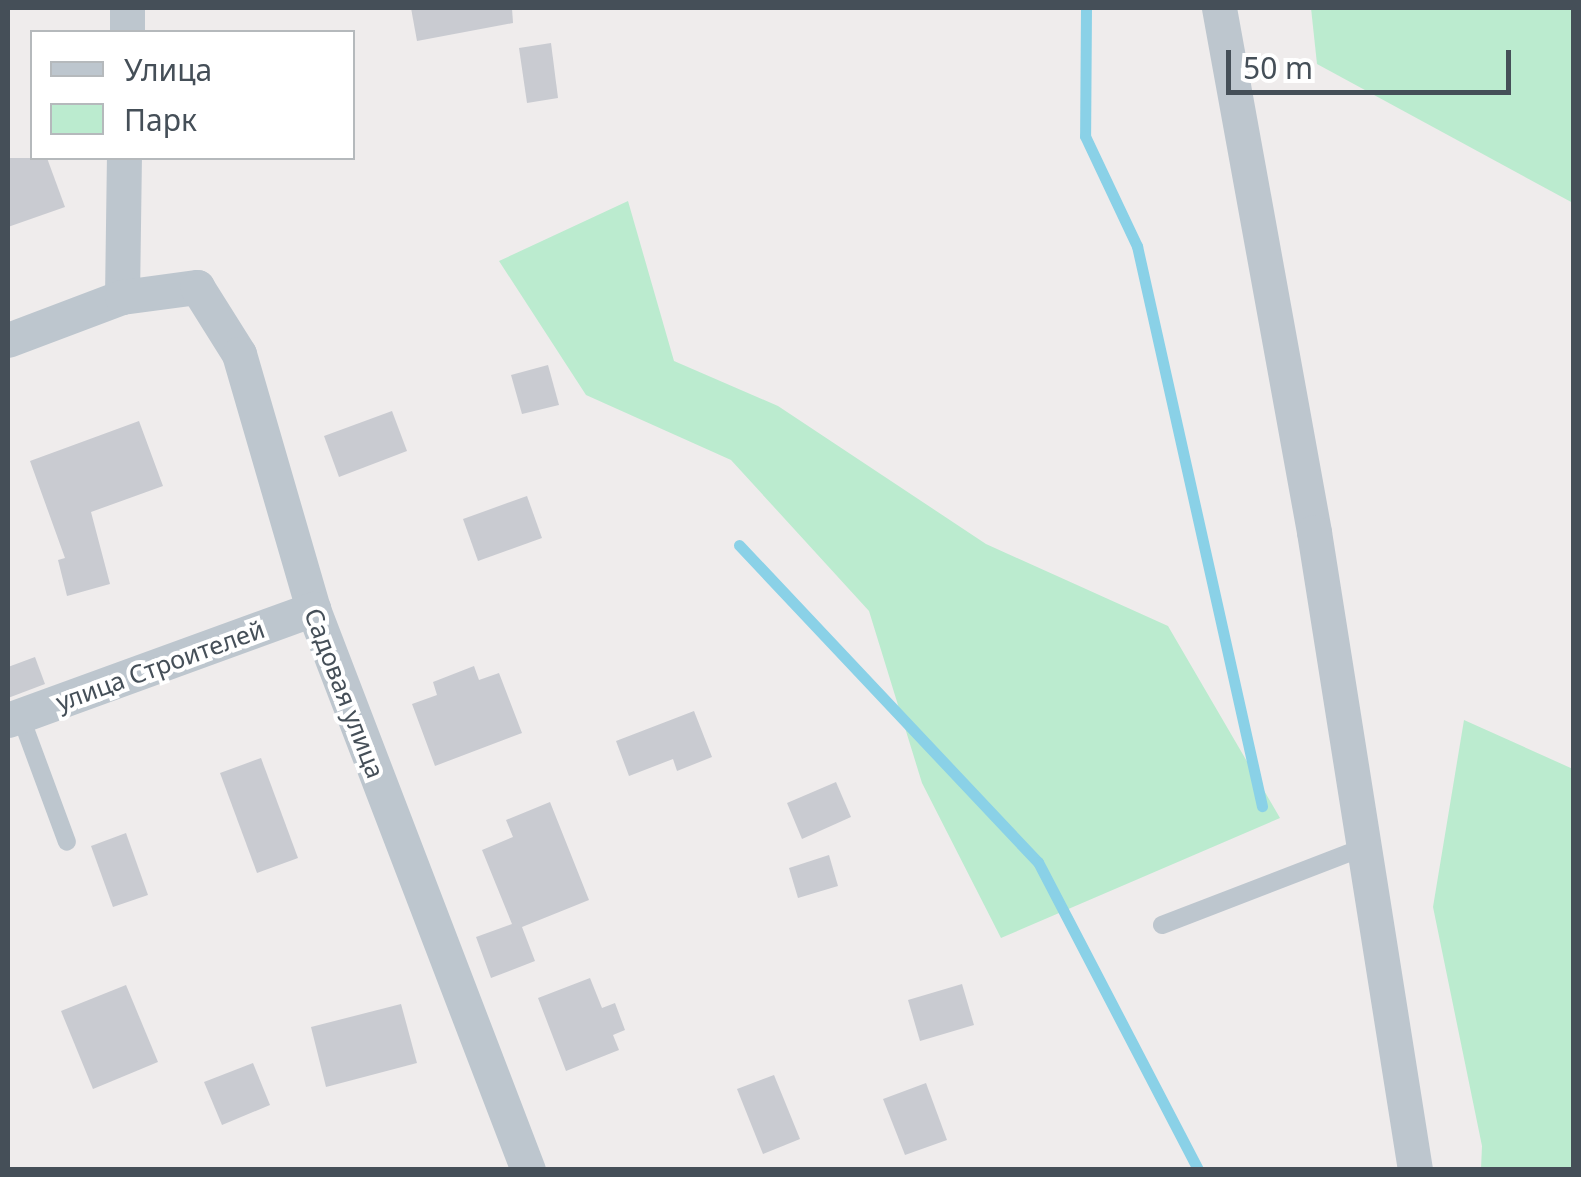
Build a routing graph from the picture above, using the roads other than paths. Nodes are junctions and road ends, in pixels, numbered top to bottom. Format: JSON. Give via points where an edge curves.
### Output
{"nodes":[{"id":1,"x":1219,"y":8,"type":"edge"},
{"id":2,"x":124,"y":160,"type":"edge"},
{"id":3,"x":122,"y":297,"type":"junction"},
{"id":4,"x":8,"y":340,"type":"edge"},
{"id":5,"x":313,"y":610,"type":"junction"},
{"id":6,"x":14,"y":718,"type":"edge"},
{"id":7,"x":67,"y":842,"type":"dead end"},
{"id":8,"x":1360,"y":849,"type":"junction"},
{"id":9,"x":1162,"y":925,"type":"dead end"},
{"id":10,"x":528,"y":1170,"type":"edge"},
{"id":11,"x":1415,"y":1170,"type":"edge"}],
"edges":[{"from":1,"to":8,"type":"street","via":[[1314,532]]},
{"from":2,"to":3,"type":"street"},
{"from":3,"to":4,"type":"street"},
{"from":3,"to":5,"type":"street","name":"Садовая улица","via":[[197,288],[239,354]]},
{"from":5,"to":6,"type":"street","name":"улица Строителей"},
{"from":5,"to":10,"type":"street","name":"Садовая улица"},
{"from":6,"to":7,"type":"lane"},
{"from":8,"to":9,"type":"lane"},
{"from":8,"to":11,"type":"street"}]}
